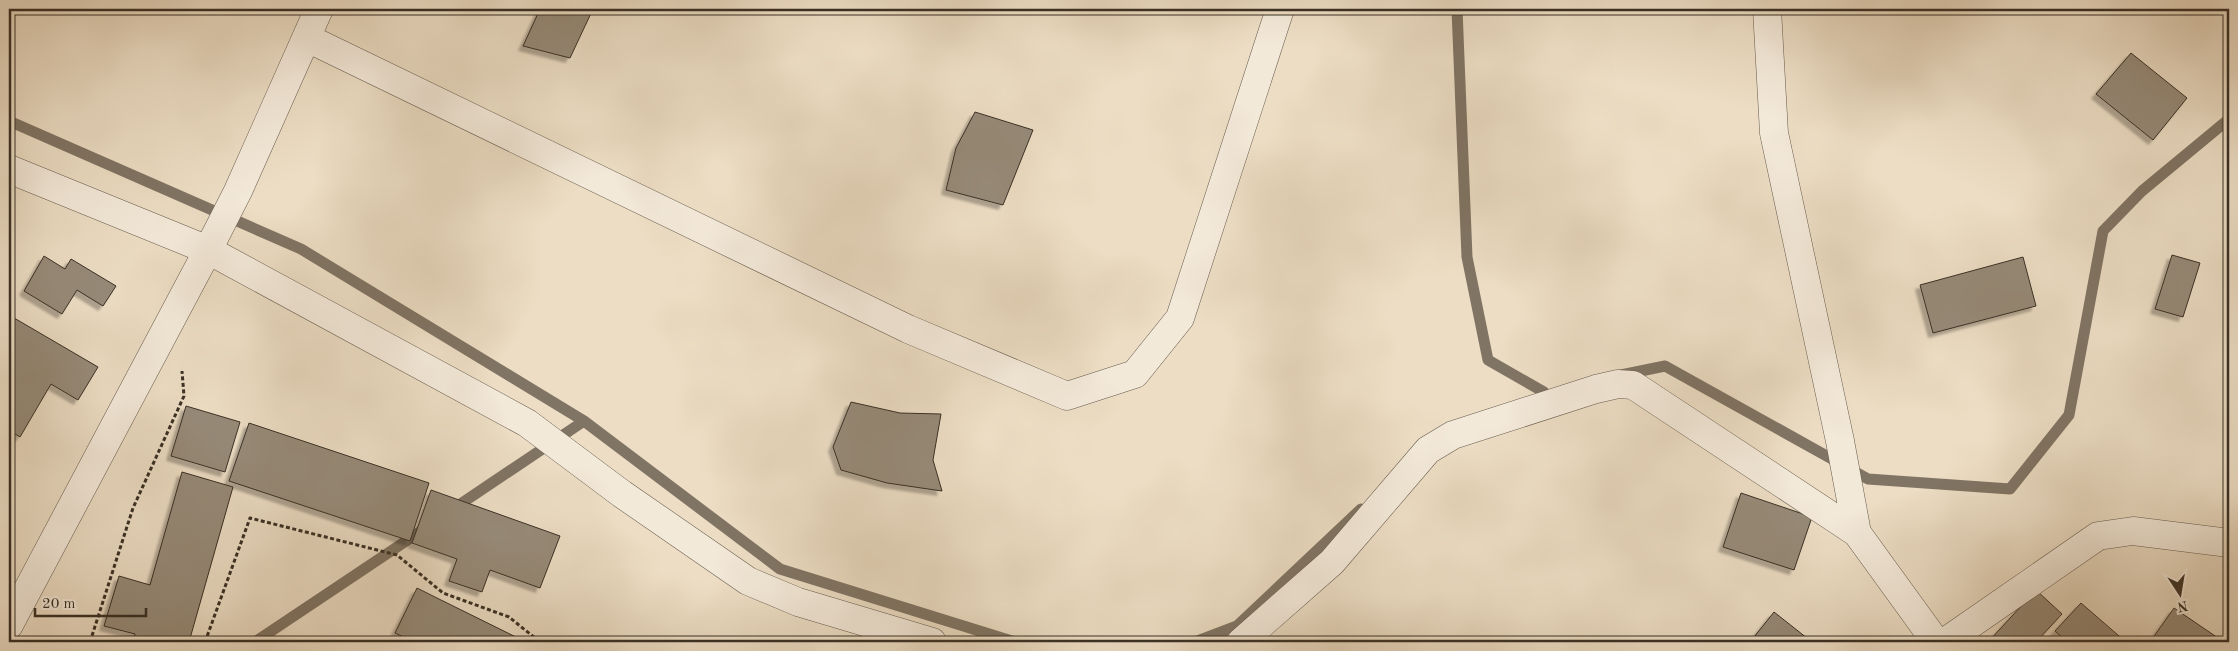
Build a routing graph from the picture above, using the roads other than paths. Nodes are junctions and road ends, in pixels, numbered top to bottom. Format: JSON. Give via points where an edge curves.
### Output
{"nodes":[{"id":1,"x":320,"y":9,"type":"edge"},
{"id":2,"x":1280,"y":9,"type":"edge"},
{"id":3,"x":1767,"y":9,"type":"edge"},
{"id":4,"x":307,"y":38,"type":"junction"},
{"id":5,"x":9,"y":169,"type":"edge"},
{"id":6,"x":212,"y":241,"type":"junction"},
{"id":7,"x":1857,"y":533,"type":"junction"},
{"id":8,"x":2229,"y":543,"type":"edge"},
{"id":9,"x":9,"y":625,"type":"edge"},
{"id":10,"x":932,"y":642,"type":"edge"},
{"id":11,"x":1242,"y":642,"type":"edge"},
{"id":12,"x":1936,"y":642,"type":"edge"},
{"id":13,"x":1945,"y":642,"type":"edge"}],
"edges":[{"from":1,"to":4,"type":"street"},
{"from":2,"to":4,"type":"street","via":[[1180,318],[1135,374],[1067,396],[908,329]]},
{"from":3,"to":7,"type":"street","via":[[1774,133]]},
{"from":4,"to":6,"type":"street"},
{"from":5,"to":6,"type":"street"},
{"from":6,"to":9,"type":"street"},
{"from":6,"to":10,"type":"street","via":[[527,423],[622,494],[748,581],[798,602]]},
{"from":7,"to":11,"type":"street","via":[[1633,386],[1618,384],[1453,435],[1428,450],[1332,562]]},
{"from":7,"to":12,"type":"street"},
{"from":8,"to":13,"type":"street","via":[[2133,532],[2098,536]]}]}
